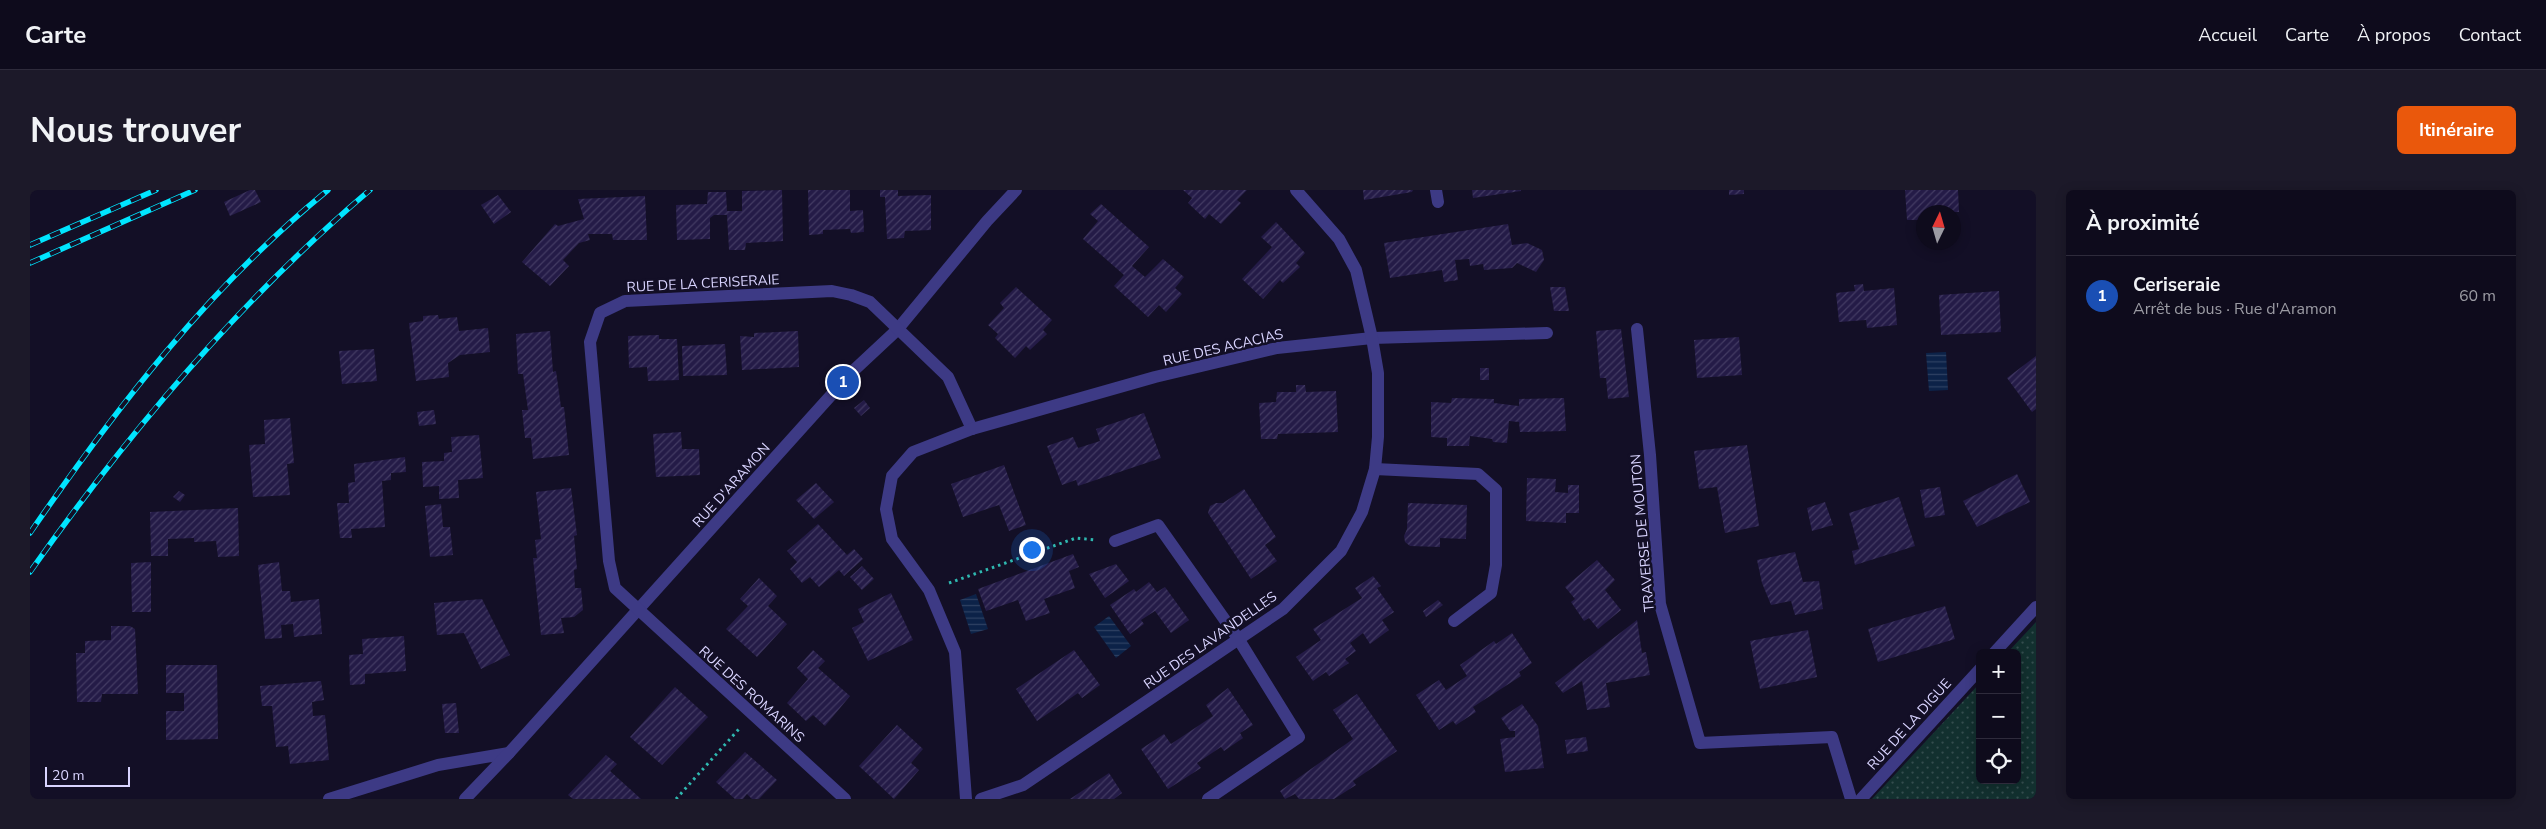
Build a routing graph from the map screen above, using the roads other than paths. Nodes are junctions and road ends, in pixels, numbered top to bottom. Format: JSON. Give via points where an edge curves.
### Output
{"nodes":[{"id":1,"x":1016,"y":190,"type":"edge"},
{"id":2,"x":1296,"y":190,"type":"edge"},
{"id":3,"x":1636,"y":329,"type":"dead end"},
{"id":4,"x":897,"y":330,"type":"junction"},
{"id":5,"x":1547,"y":333,"type":"dead end"},
{"id":6,"x":1372,"y":338,"type":"junction"},
{"id":7,"x":972,"y":429,"type":"junction"},
{"id":8,"x":1375,"y":469,"type":"junction"},
{"id":9,"x":1115,"y":541,"type":"road end"},
{"id":10,"x":2036,"y":607,"type":"edge"},
{"id":11,"x":638,"y":610,"type":"junction"},
{"id":12,"x":1454,"y":621,"type":"dead end"},
{"id":13,"x":1239,"y":640,"type":"junction"},
{"id":14,"x":1998,"y":649,"type":"edge"},
{"id":15,"x":1976,"y":673,"type":"edge"},
{"id":16,"x":509,"y":753,"type":"junction"},
{"id":17,"x":329,"y":799,"type":"edge"},
{"id":18,"x":466,"y":799,"type":"edge"},
{"id":19,"x":845,"y":799,"type":"edge"},
{"id":20,"x":966,"y":799,"type":"edge"},
{"id":21,"x":980,"y":799,"type":"edge"},
{"id":22,"x":1208,"y":799,"type":"edge"},
{"id":23,"x":1851,"y":799,"type":"edge"},
{"id":24,"x":1860,"y":799,"type":"edge"}],
"edges":[{"from":1,"to":4,"type":"street","name":"RUE D'ARAMON"},
{"from":2,"to":6,"type":"street","name":"RUE DES LAVANDELLES","via":[[1339,238],[1356,270]]},
{"from":3,"to":23,"type":"street","name":"TRAVERSE DE MOUTON","via":[[1650,455],[1660,604],[1700,744],[1832,737]]},
{"from":4,"to":7,"type":"street","name":"RUE DE LA CERISERAIE","via":[[948,377]]},
{"from":4,"to":11,"type":"street","name":"RUE D'ARAMON","via":[[852,372]]},
{"from":4,"to":11,"type":"street","name":"RUE DE LA CERISERAIE","via":[[870,302],[832,292],[625,301],[600,313],[590,342],[609,561],[615,588]]},
{"from":5,"to":6,"type":"street","name":"RUE DES ACACIAS"},
{"from":6,"to":7,"type":"street","name":"RUE DES ACACIAS","via":[[1277,348]]},
{"from":6,"to":8,"type":"street","name":"RUE DES LAVANDELLES","via":[[1378,373]]},
{"from":7,"to":20,"type":"street","name":"RUE DES ACACIAS","via":[[914,452],[892,476],[886,509],[892,539],[929,590],[954,652]]},
{"from":8,"to":12,"type":"street","via":[[1478,474],[1496,490],[1496,565],[1491,592]]},
{"from":8,"to":13,"type":"street","name":"RUE DES LAVANDELLES","via":[[1362,512],[1341,551],[1283,609]]},
{"from":9,"to":13,"type":"street","via":[[1158,525]]},
{"from":10,"to":14,"type":"street"},
{"from":11,"to":16,"type":"street","name":"RUE D'ARAMON"},
{"from":11,"to":19,"type":"street","name":"RUE DES ROMARINS"},
{"from":13,"to":21,"type":"street","name":"RUE DES LAVANDELLES","via":[[1022,785]]},
{"from":13,"to":22,"type":"street","via":[[1299,736]]},
{"from":15,"to":24,"type":"street","name":"RUE DE LA DIGUE"},
{"from":16,"to":17,"type":"street","via":[[438,765]]},
{"from":16,"to":18,"type":"street","name":"RUE D'ARAMON"}]}
